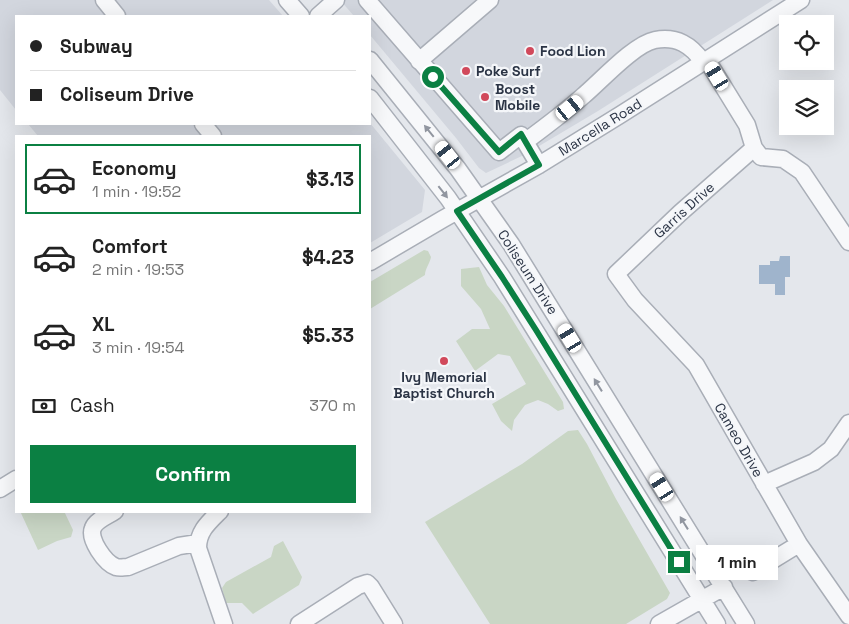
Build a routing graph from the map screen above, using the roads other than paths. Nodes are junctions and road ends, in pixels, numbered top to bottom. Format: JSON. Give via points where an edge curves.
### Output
{"nodes":[{"id":1,"x":104,"y":0,"type":"edge"},
{"id":2,"x":288,"y":0,"type":"edge"},
{"id":3,"x":366,"y":0,"type":"edge"},
{"id":4,"x":490,"y":0,"type":"edge"},
{"id":5,"x":801,"y":0,"type":"edge"},
{"id":6,"x":116,"y":15,"type":"edge"},
{"id":7,"x":300,"y":15,"type":"edge"},
{"id":8,"x":419,"y":60,"type":"junction"},
{"id":9,"x":371,"y":61,"type":"edge"},
{"id":10,"x":705,"y":61,"type":"junction"},
{"id":11,"x":371,"y":99,"type":"edge"},
{"id":12,"x":204,"y":125,"type":"edge"},
{"id":13,"x":212,"y":135,"type":"edge"},
{"id":14,"x":526,"y":141,"type":"junction"},
{"id":15,"x":754,"y":148,"type":"junction"},
{"id":16,"x":539,"y":165,"type":"junction"},
{"id":17,"x":479,"y":198,"type":"junction"},
{"id":18,"x":457,"y":211,"type":"junction"},
{"id":19,"x":849,"y":242,"type":"edge"},
{"id":20,"x":371,"y":261,"type":"edge"},
{"id":21,"x":616,"y":274,"type":"joint"},
{"id":22,"x":849,"y":423,"type":"edge"},
{"id":23,"x":15,"y":480,"type":"edge"},
{"id":24,"x":764,"y":484,"type":"junction"},
{"id":25,"x":0,"y":489,"type":"edge"},
{"id":26,"x":112,"y":513,"type":"edge"},
{"id":27,"x":218,"y":513,"type":"edge"},
{"id":28,"x":198,"y":543,"type":"junction"},
{"id":29,"x":799,"y":544,"type":"junction"},
{"id":30,"x":753,"y":572,"type":"dead end"},
{"id":31,"x":724,"y":587,"type":"junction"},
{"id":32,"x":702,"y":599,"type":"junction"},
{"id":33,"x":849,"y":616,"type":"edge"},
{"id":34,"x":224,"y":624,"type":"edge"},
{"id":35,"x":299,"y":624,"type":"edge"},
{"id":36,"x":394,"y":624,"type":"edge"},
{"id":37,"x":659,"y":624,"type":"edge"},
{"id":38,"x":717,"y":624,"type":"edge"},
{"id":39,"x":746,"y":624,"type":"edge"}],
"edges":[{"from":1,"to":6,"type":"street"},
{"from":2,"to":7,"type":"street"},
{"from":3,"to":8,"type":"street"},
{"from":4,"to":8,"type":"street"},
{"from":5,"to":10,"type":"street","name":"Marcella Road"},
{"from":8,"to":14,"type":"street","via":[[499,152],[521,134]]},
{"from":17,"to":9,"type":"street","name":"Coliseum Drive","one_way":true,"via":[[438,142]]},
{"from":10,"to":14,"type":"street","via":[[686,44],[673,39],[654,40],[637,48]]},
{"from":10,"to":15,"type":"street","via":[[747,125]]},
{"from":10,"to":16,"type":"street","name":"Marcella Road"},
{"from":11,"to":18,"type":"street","name":"Coliseum Drive","one_way":true},
{"from":12,"to":13,"type":"street"},
{"from":14,"to":16,"type":"street"},
{"from":15,"to":19,"type":"street","via":[[761,157],[782,159],[802,172]]},
{"from":15,"to":21,"type":"street","name":"Garris Drive"},
{"from":16,"to":17,"type":"street","name":"Marcella Road"},
{"from":17,"to":18,"type":"street","name":"Marcella Road"},
{"from":31,"to":17,"type":"street","name":"Coliseum Drive","one_way":true,"via":[[511,244]]},
{"from":18,"to":20,"type":"street","name":"Marcella Road"},
{"from":18,"to":32,"type":"street","name":"Coliseum Drive","via":[[536,330]]},
{"from":21,"to":24,"type":"street","name":"Cameo Drive","via":[[635,300],[696,364]]},
{"from":22,"to":24,"type":"street","via":[[831,448],[814,462]]},
{"from":23,"to":25,"type":"street"},
{"from":24,"to":29,"type":"street","name":"Cameo Drive"},
{"from":26,"to":28,"type":"street","via":[[94,526],[92,532],[104,559],[120,568],[179,546]]},
{"from":27,"to":28,"type":"street","via":[[205,525]]},
{"from":28,"to":34,"type":"street"},
{"from":29,"to":30,"type":"street"},
{"from":29,"to":33,"type":"street","name":"Cameo Drive"},
{"from":31,"to":32,"type":"street"},
{"from":31,"to":39,"type":"street","name":"Coliseum Drive"},
{"from":32,"to":37,"type":"street"},
{"from":32,"to":38,"type":"street","name":"Coliseum Drive"},
{"from":35,"to":36,"type":"street","via":[[367,583]]}]}
